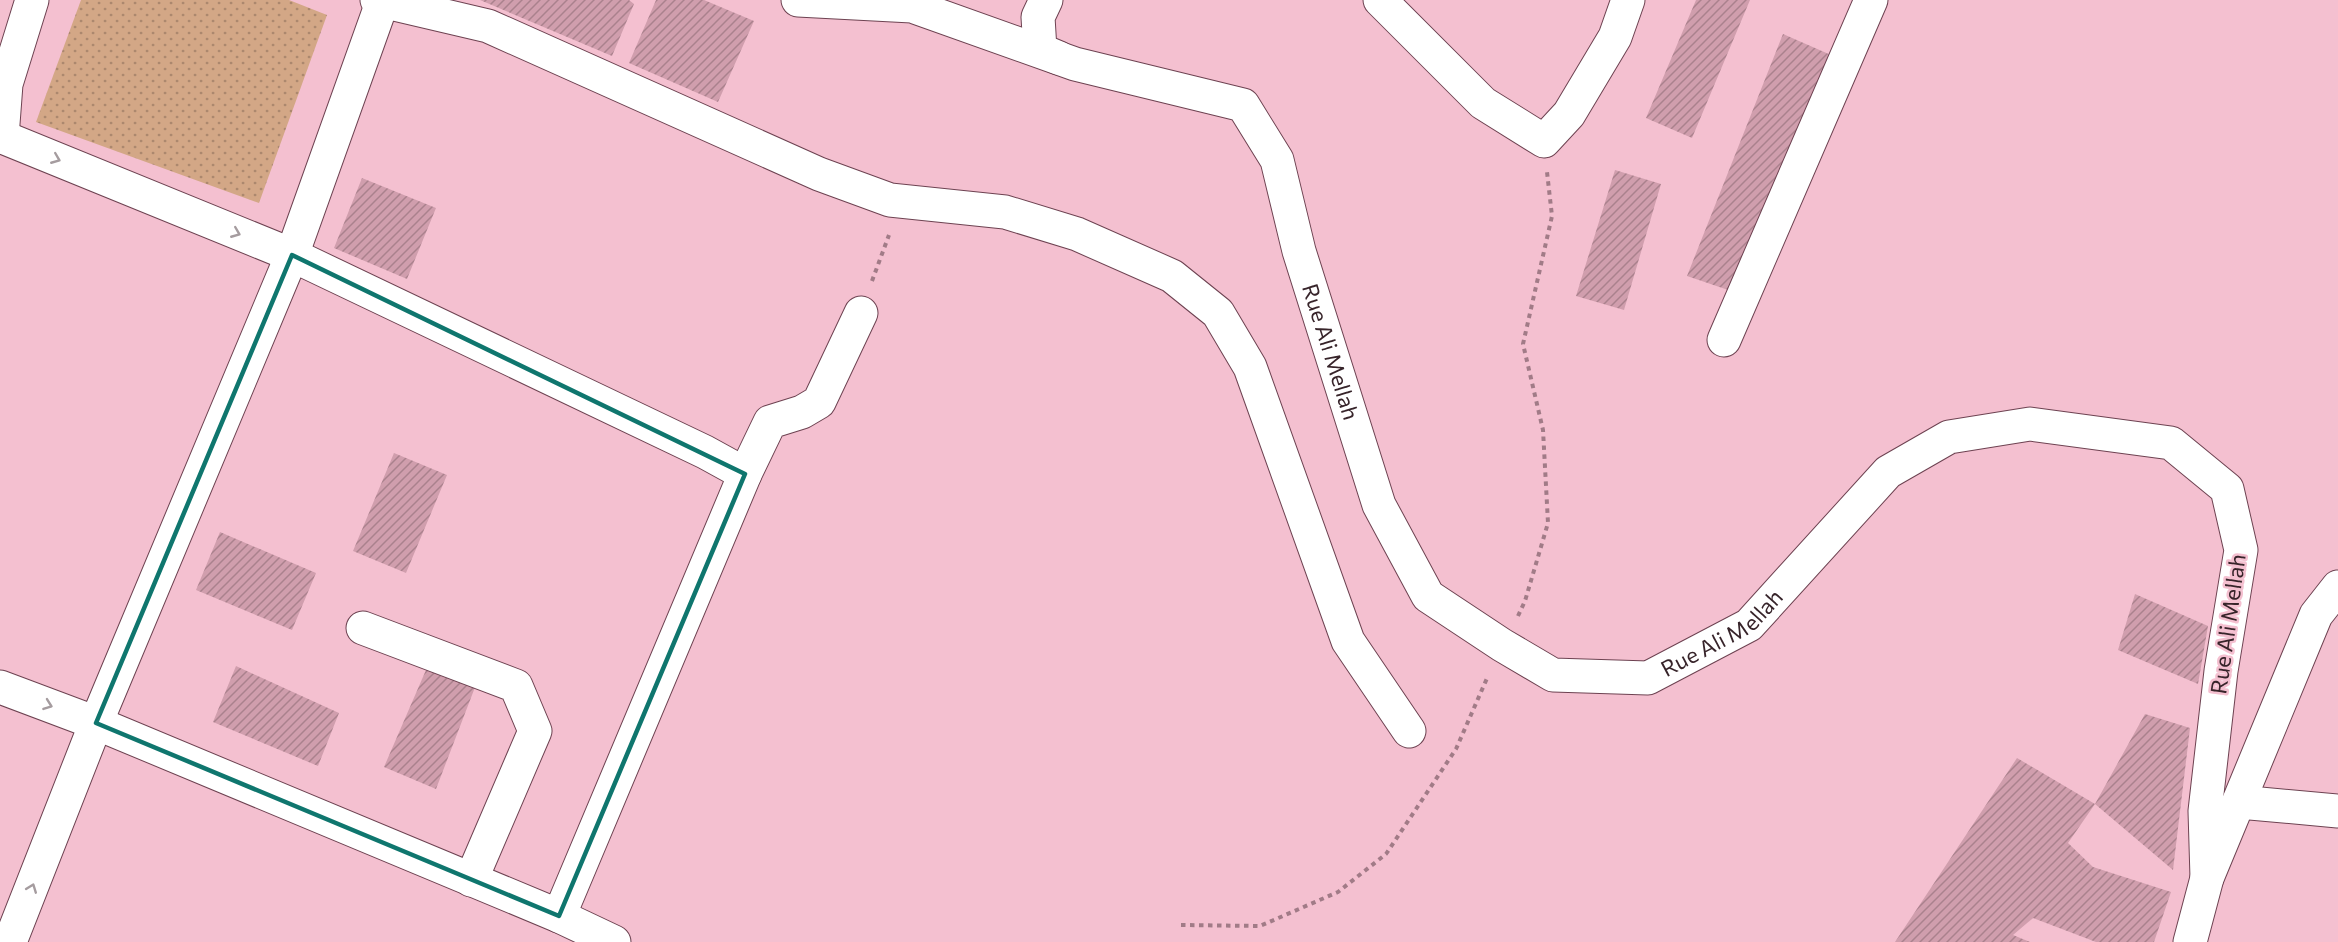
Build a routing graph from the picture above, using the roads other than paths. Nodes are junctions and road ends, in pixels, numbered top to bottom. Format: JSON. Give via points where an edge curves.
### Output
{"nodes":[{"id":1,"x":32,"y":0,"type":"edge"},
{"id":2,"x":381,"y":0,"type":"edge"},
{"id":3,"x":798,"y":0,"type":"edge"},
{"id":4,"x":1046,"y":0,"type":"edge"},
{"id":5,"x":1380,"y":0,"type":"edge"},
{"id":6,"x":1628,"y":0,"type":"edge"},
{"id":7,"x":1871,"y":0,"type":"edge"},
{"id":8,"x":925,"y":3,"type":"edge"},
{"id":9,"x":1075,"y":64,"type":"junction"},
{"id":10,"x":1,"y":137,"type":"edge"},
{"id":11,"x":292,"y":255,"type":"junction"},
{"id":12,"x":861,"y":313,"type":"road end"},
{"id":13,"x":1724,"y":340,"type":"dead end"},
{"id":14,"x":745,"y":474,"type":"junction"},
{"id":15,"x":2338,"y":587,"type":"edge"},
{"id":16,"x":363,"y":628,"type":"dead end"},
{"id":17,"x":0,"y":687,"type":"edge"},
{"id":18,"x":96,"y":723,"type":"junction"},
{"id":19,"x":1409,"y":731,"type":"dead end"},
{"id":20,"x":2239,"y":802,"type":"junction"},
{"id":21,"x":2338,"y":811,"type":"edge"},
{"id":22,"x":2207,"y":878,"type":"junction"},
{"id":23,"x":471,"y":879,"type":"junction"},
{"id":24,"x":559,"y":916,"type":"junction"},
{"id":25,"x":10,"y":942,"type":"edge"},
{"id":26,"x":612,"y":942,"type":"edge"},
{"id":27,"x":2190,"y":942,"type":"edge"}],
"edges":[{"from":1,"to":10,"type":"street","via":[[6,84]]},
{"from":2,"to":11,"type":"street"},
{"from":2,"to":19,"type":"street","via":[[488,26],[819,174],[890,200],[1005,212],[1077,234],[1172,276],[1218,313],[1250,368],[1347,641]]},
{"from":3,"to":8,"type":"street","name":"Rue Ali Mellah"},
{"from":4,"to":9,"type":"street","via":[[1038,17],[1040,50]]},
{"from":5,"to":6,"type":"street","via":[[1483,103],[1544,141],[1569,114],[1615,37]]},
{"from":7,"to":13,"type":"street"},
{"from":8,"to":9,"type":"street","name":"Rue Ali Mellah"},
{"from":9,"to":22,"type":"street","name":"Rue Ali Mellah","via":[[1242,105],[1277,160],[1299,251],[1379,505],[1428,596],[1553,675],[1648,678],[1749,625],[1888,472],[1949,437],[2030,424],[2171,443],[2227,489],[2241,550],[2221,671],[2205,811]]},
{"from":10,"to":11,"type":"street","one_way":true},
{"from":11,"to":14,"type":"street"},
{"from":11,"to":18,"type":"street"},
{"from":12,"to":14,"type":"street","via":[[819,402],[770,422]]},
{"from":14,"to":24,"type":"street"},
{"from":15,"to":20,"type":"street","via":[[2316,615]]},
{"from":16,"to":23,"type":"street","via":[[516,686],[520,695],[535,732]]},
{"from":17,"to":18,"type":"street","one_way":true},
{"from":18,"to":23,"type":"street"},
{"from":25,"to":18,"type":"street","one_way":true},
{"from":20,"to":21,"type":"street"},
{"from":20,"to":22,"type":"street"},
{"from":22,"to":27,"type":"street"},
{"from":23,"to":24,"type":"street"},
{"from":24,"to":26,"type":"street"}]}
